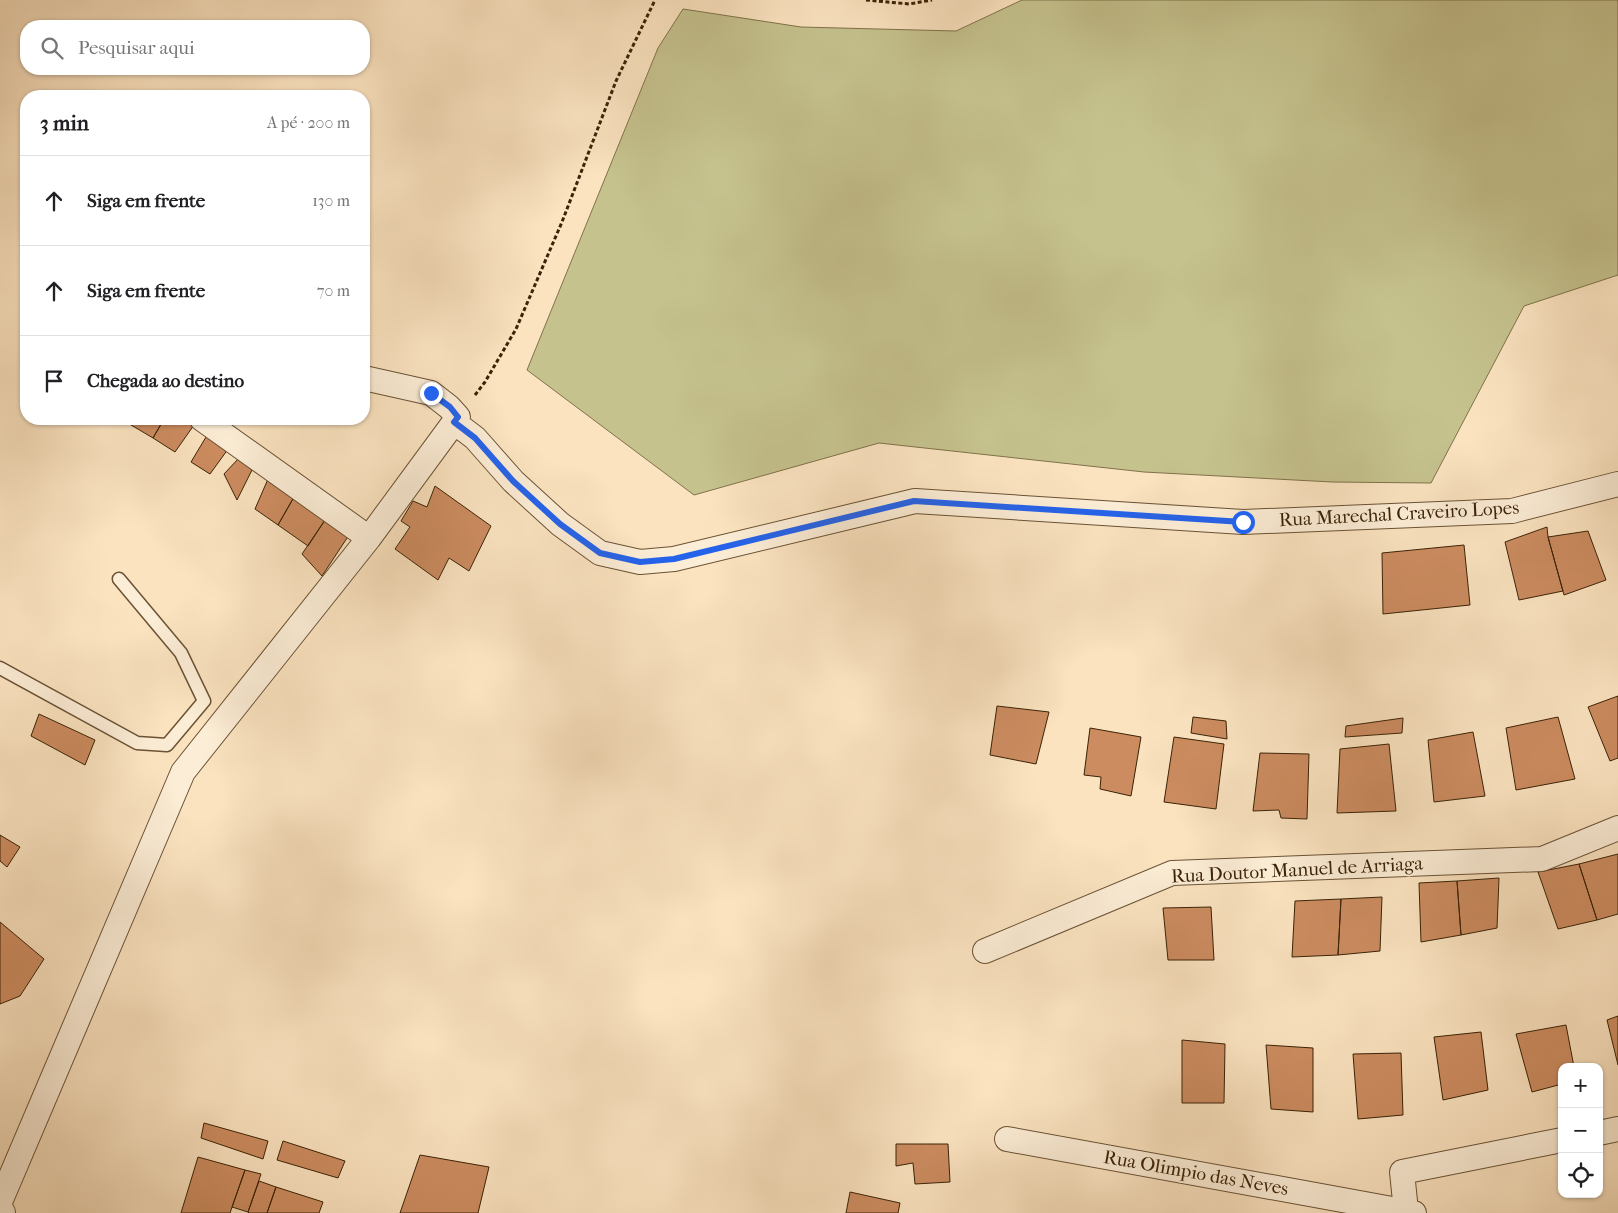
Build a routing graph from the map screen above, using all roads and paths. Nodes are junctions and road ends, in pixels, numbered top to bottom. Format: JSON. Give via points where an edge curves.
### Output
{"nodes":[{"id":1,"x":655,"y":0,"type":"edge"},
{"id":2,"x":866,"y":0,"type":"edge"},
{"id":3,"x":932,"y":0,"type":"edge"},
{"id":4,"x":370,"y":379,"type":"edge"},
{"id":5,"x":456,"y":419,"type":"junction"},
{"id":6,"x":210,"y":425,"type":"edge"},
{"id":7,"x":1618,"y":484,"type":"edge"},
{"id":8,"x":369,"y":538,"type":"junction"},
{"id":9,"x":119,"y":579,"type":"dead end"},
{"id":10,"x":0,"y":668,"type":"edge"},
{"id":11,"x":1618,"y":828,"type":"edge"},
{"id":12,"x":985,"y":951,"type":"dead end"},
{"id":13,"x":1618,"y":1129,"type":"edge"},
{"id":14,"x":1603,"y":1132,"type":"edge"},
{"id":15,"x":1007,"y":1139,"type":"dead end"},
{"id":16,"x":1558,"y":1141,"type":"edge"},
{"id":17,"x":0,"y":1202,"type":"edge"},
{"id":18,"x":1410,"y":1212,"type":"edge"}],
"edges":[{"from":1,"to":5,"type":"path","via":[[616,81],[562,222],[516,328],[485,382]]},
{"from":2,"to":3,"type":"path","via":[[909,4]]},
{"from":4,"to":5,"type":"street","name":"Rua Marechal Craveiro Lopes","via":[[431,393],[450,407]]},
{"from":5,"to":7,"type":"street","name":"Rua Marechal Craveiro Lopes","via":[[513,481],[560,524],[600,553],[640,562],[674,559],[914,501],[1243,522],[1512,511]]},
{"from":5,"to":8,"type":"street"},
{"from":6,"to":8,"type":"street"},
{"from":8,"to":17,"type":"street","via":[[183,772]]},
{"from":9,"to":10,"type":"lane","via":[[181,653],[204,701],[167,745],[137,743]]},
{"from":11,"to":12,"type":"street","name":"Rua Doutor Manuel de Arriaga","via":[[1542,859],[1172,873]]},
{"from":13,"to":14,"type":"street"},
{"from":15,"to":18,"type":"street","name":"Rua Olimpio das Neves"},
{"from":16,"to":18,"type":"street","via":[[1402,1172]]}]}
